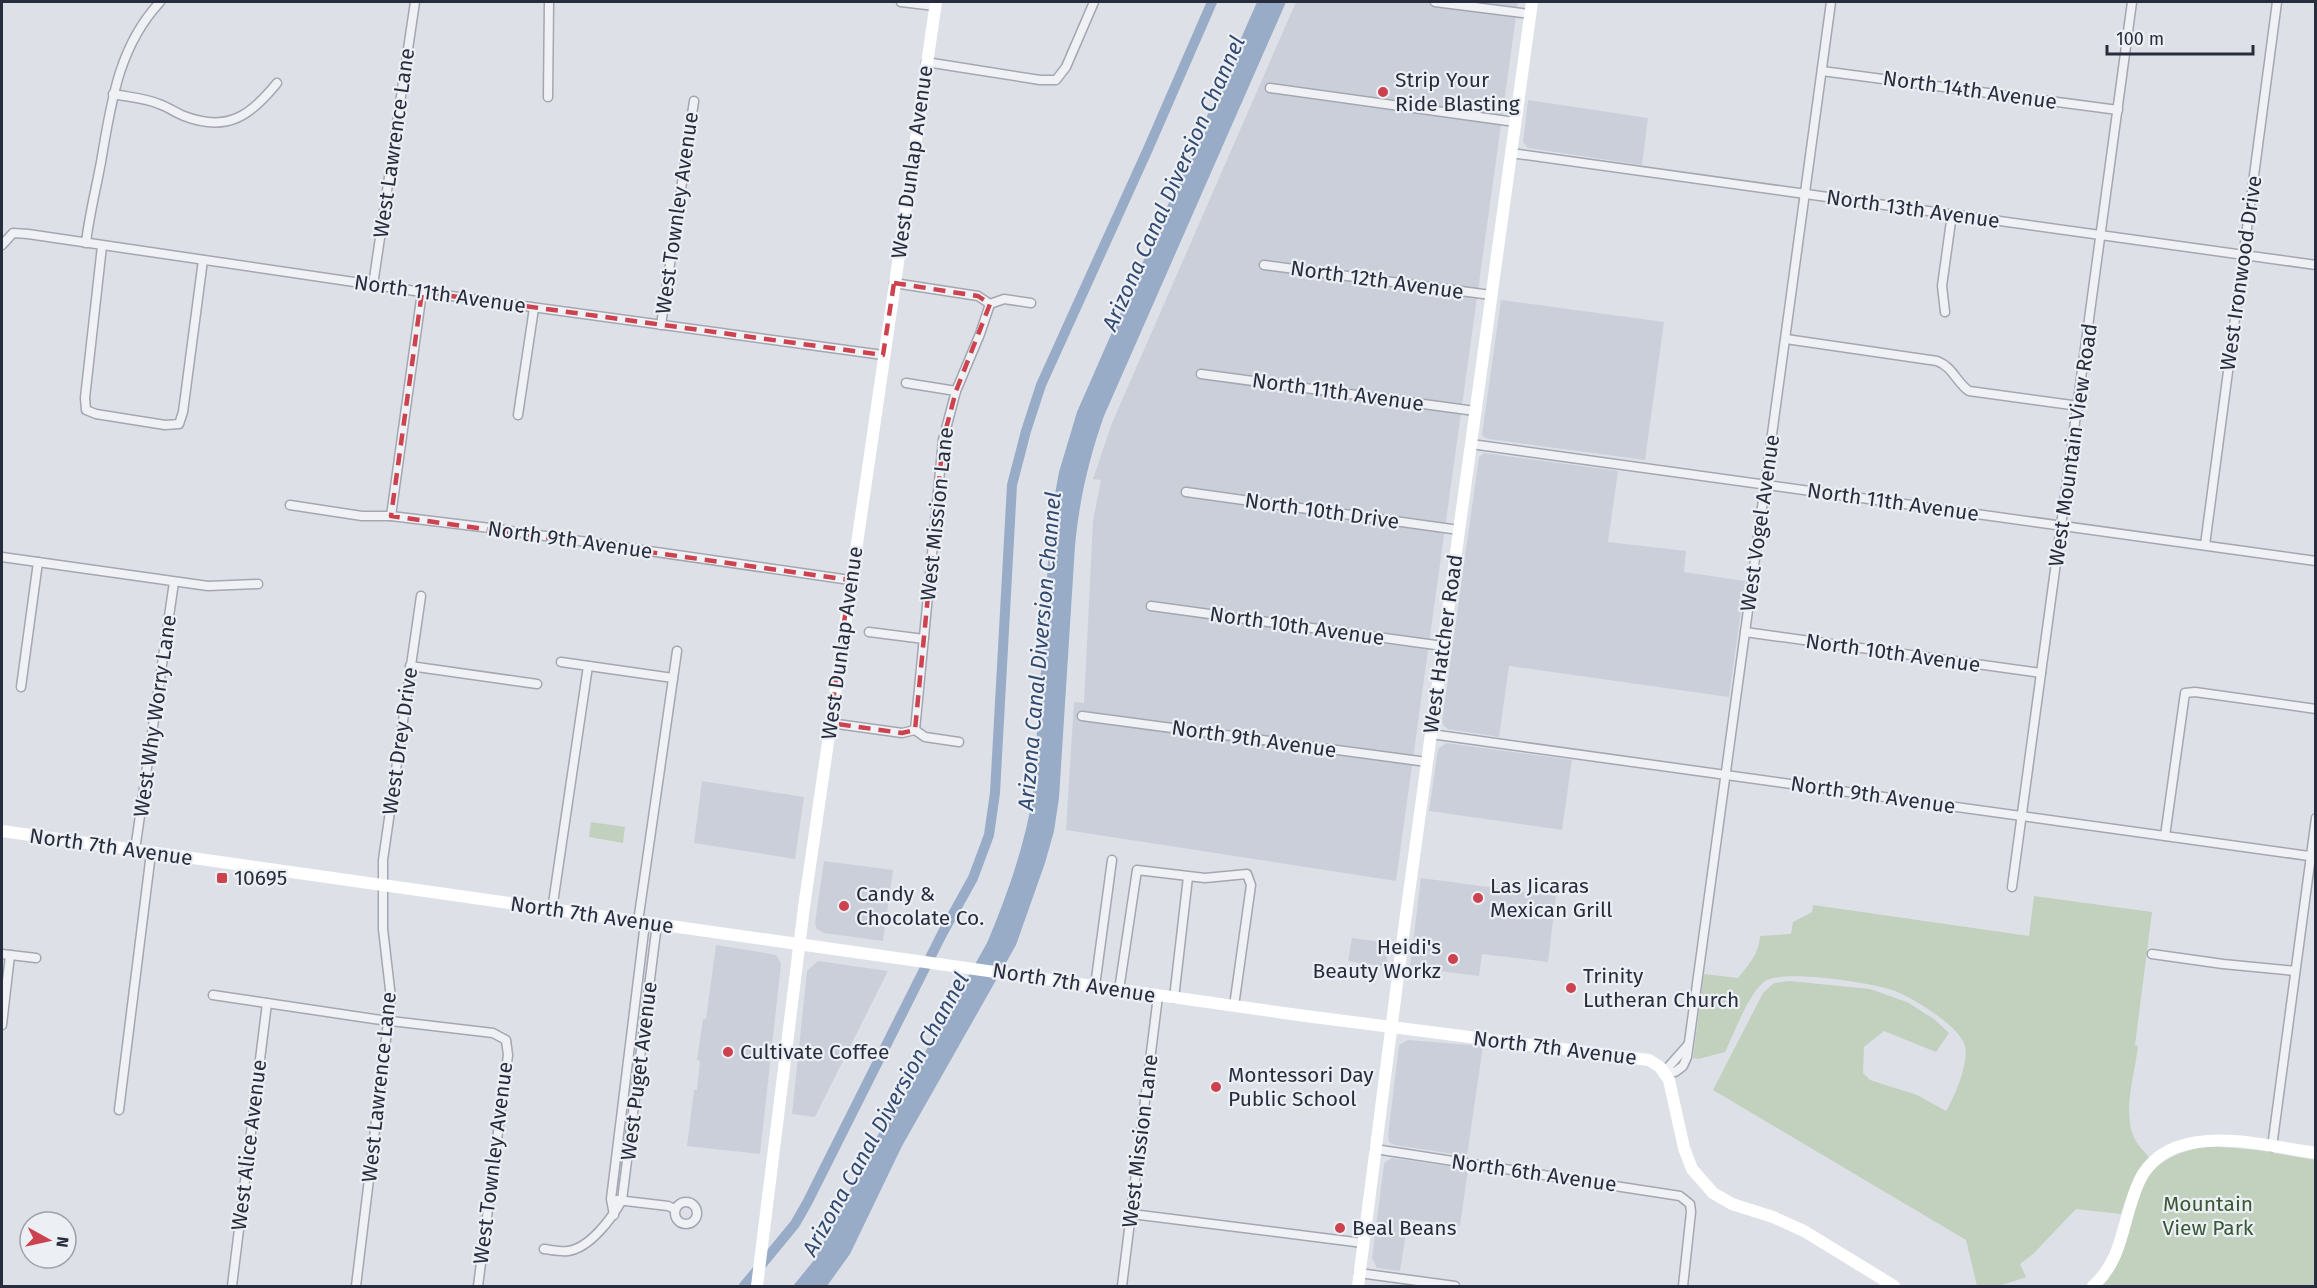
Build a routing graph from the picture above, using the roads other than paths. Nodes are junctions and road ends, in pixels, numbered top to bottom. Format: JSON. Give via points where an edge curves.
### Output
{"nodes":[{"id":1,"x":160,"y":2,"type":"edge"},
{"id":2,"x":415,"y":2,"type":"edge"},
{"id":3,"x":549,"y":2,"type":"edge"},
{"id":4,"x":901,"y":2,"type":"edge"},
{"id":5,"x":913,"y":2,"type":"edge"},
{"id":6,"x":1094,"y":2,"type":"edge"},
{"id":7,"x":1435,"y":2,"type":"edge"},
{"id":8,"x":1831,"y":2,"type":"edge"},
{"id":9,"x":2132,"y":2,"type":"edge"},
{"id":10,"x":2277,"y":2,"type":"edge"},
{"id":11,"x":936,"y":4,"type":"edge"},
{"id":12,"x":1531,"y":8,"type":"edge"},
{"id":13,"x":926,"y":62,"type":"junction"},
{"id":14,"x":1822,"y":71,"type":"junction"},
{"id":15,"x":277,"y":83,"type":"dead end"},
{"id":16,"x":1270,"y":88,"type":"dead end"},
{"id":17,"x":113,"y":94,"type":"junction"},
{"id":18,"x":548,"y":97,"type":"dead end"},
{"id":19,"x":694,"y":101,"type":"dead end"},
{"id":20,"x":2118,"y":110,"type":"junction"},
{"id":21,"x":1515,"y":122,"type":"junction"},
{"id":22,"x":1511,"y":153,"type":"junction"},
{"id":23,"x":1806,"y":194,"type":"junction"},
{"id":24,"x":1952,"y":214,"type":"junction"},
{"id":25,"x":2101,"y":235,"type":"junction"},
{"id":26,"x":86,"y":243,"type":"junction"},
{"id":27,"x":2,"y":244,"type":"edge"},
{"id":28,"x":102,"y":246,"type":"junction"},
{"id":29,"x":2243,"y":254,"type":"junction"},
{"id":30,"x":203,"y":260,"type":"junction"},
{"id":31,"x":1264,"y":265,"type":"dead end"},
{"id":32,"x":2316,"y":265,"type":"edge"},
{"id":33,"x":894,"y":283,"type":"junction"},
{"id":34,"x":374,"y":285,"type":"junction"},
{"id":35,"x":422,"y":292,"type":"junction"},
{"id":36,"x":1491,"y":295,"type":"junction"},
{"id":37,"x":1031,"y":303,"type":"dead end"},
{"id":38,"x":990,"y":304,"type":"junction"},
{"id":39,"x":534,"y":308,"type":"junction"},
{"id":40,"x":1945,"y":312,"type":"dead end"},
{"id":41,"x":661,"y":325,"type":"junction"},
{"id":42,"x":1786,"y":339,"type":"junction"},
{"id":43,"x":883,"y":355,"type":"junction"},
{"id":44,"x":1201,"y":374,"type":"dead end"},
{"id":45,"x":906,"y":383,"type":"dead end"},
{"id":46,"x":956,"y":391,"type":"junction"},
{"id":47,"x":2079,"y":406,"type":"junction"},
{"id":48,"x":1475,"y":411,"type":"junction"},
{"id":49,"x":518,"y":415,"type":"dead end"},
{"id":50,"x":1471,"y":444,"type":"junction"},
{"id":51,"x":1765,"y":485,"type":"junction"},
{"id":52,"x":1186,"y":492,"type":"dead end"},
{"id":53,"x":290,"y":505,"type":"dead end"},
{"id":54,"x":391,"y":516,"type":"junction"},
{"id":55,"x":2062,"y":525,"type":"junction"},
{"id":56,"x":1459,"y":530,"type":"junction"},
{"id":57,"x":2205,"y":545,"type":"junction"},
{"id":58,"x":2,"y":557,"type":"edge"},
{"id":59,"x":2316,"y":561,"type":"edge"},
{"id":60,"x":39,"y":562,"type":"junction"},
{"id":61,"x":850,"y":580,"type":"junction"},
{"id":62,"x":174,"y":582,"type":"junction"},
{"id":63,"x":258,"y":584,"type":"dead end"},
{"id":64,"x":421,"y":596,"type":"dead end"},
{"id":65,"x":1150,"y":606,"type":"dead end"},
{"id":66,"x":869,"y":632,"type":"dead end"},
{"id":67,"x":1745,"y":632,"type":"junction"},
{"id":68,"x":924,"y":639,"type":"junction"},
{"id":69,"x":1443,"y":646,"type":"junction"},
{"id":70,"x":677,"y":651,"type":"dead end"},
{"id":71,"x":561,"y":662,"type":"dead end"},
{"id":72,"x":410,"y":666,"type":"junction"},
{"id":73,"x":588,"y":666,"type":"junction"},
{"id":74,"x":2041,"y":673,"type":"junction"},
{"id":75,"x":673,"y":678,"type":"junction"},
{"id":76,"x":537,"y":684,"type":"dead end"},
{"id":77,"x":21,"y":687,"type":"dead end"},
{"id":78,"x":2316,"y":709,"type":"edge"},
{"id":79,"x":1082,"y":716,"type":"dead end"},
{"id":80,"x":830,"y":723,"type":"junction"},
{"id":81,"x":915,"y":730,"type":"junction"},
{"id":82,"x":1431,"y":734,"type":"junction"},
{"id":83,"x":959,"y":742,"type":"dead end"},
{"id":84,"x":1427,"y":762,"type":"junction"},
{"id":85,"x":1725,"y":776,"type":"junction"},
{"id":86,"x":2021,"y":815,"type":"junction"},
{"id":87,"x":2316,"y":818,"type":"edge"},
{"id":88,"x":2,"y":831,"type":"edge"},
{"id":89,"x":2165,"y":836,"type":"junction"},
{"id":90,"x":135,"y":850,"type":"junction"},
{"id":91,"x":151,"y":853,"type":"junction"},
{"id":92,"x":2313,"y":856,"type":"edge"},
{"id":93,"x":1112,"y":860,"type":"dead end"},
{"id":94,"x":1188,"y":877,"type":"junction"},
{"id":95,"x":383,"y":886,"type":"junction"},
{"id":96,"x":2012,"y":888,"type":"dead end"},
{"id":97,"x":552,"y":910,"type":"junction"},
{"id":98,"x":647,"y":923,"type":"junction"},
{"id":99,"x":799,"y":944,"type":"junction"},
{"id":100,"x":6,"y":954,"type":"edge"},
{"id":101,"x":2152,"y":954,"type":"dead end"},
{"id":102,"x":36,"y":958,"type":"dead end"},
{"id":103,"x":2295,"y":971,"type":"junction"},
{"id":104,"x":1095,"y":986,"type":"junction"},
{"id":105,"x":1119,"y":990,"type":"junction"},
{"id":106,"x":213,"y":995,"type":"dead end"},
{"id":107,"x":1158,"y":996,"type":"junction"},
{"id":108,"x":1174,"y":998,"type":"junction"},
{"id":109,"x":267,"y":1003,"type":"junction"},
{"id":110,"x":1233,"y":1006,"type":"junction"},
{"id":111,"x":390,"y":1021,"type":"junction"},
{"id":112,"x":2,"y":1025,"type":"edge"},
{"id":113,"x":1391,"y":1027,"type":"junction"},
{"id":114,"x":1664,"y":1072,"type":"junction"},
{"id":115,"x":119,"y":1110,"type":"dead end"},
{"id":116,"x":621,"y":1113,"type":"junction"},
{"id":117,"x":633,"y":1115,"type":"junction"},
{"id":118,"x":2272,"y":1147,"type":"junction"},
{"id":119,"x":1375,"y":1149,"type":"junction"},
{"id":120,"x":2316,"y":1153,"type":"edge"},
{"id":121,"x":610,"y":1199,"type":"junction"},
{"id":122,"x":622,"y":1200,"type":"junction"},
{"id":123,"x":675,"y":1209,"type":"dead end"},
{"id":124,"x":1132,"y":1214,"type":"junction"},
{"id":125,"x":614,"y":1215,"type":"junction"},
{"id":126,"x":1363,"y":1243,"type":"junction"},
{"id":127,"x":544,"y":1249,"type":"dead end"},
{"id":128,"x":1359,"y":1273,"type":"junction"},
{"id":129,"x":232,"y":1287,"type":"edge"},
{"id":130,"x":356,"y":1287,"type":"edge"},
{"id":131,"x":478,"y":1287,"type":"edge"},
{"id":132,"x":757,"y":1287,"type":"edge"},
{"id":133,"x":1122,"y":1287,"type":"edge"},
{"id":134,"x":1358,"y":1287,"type":"edge"},
{"id":135,"x":1455,"y":1287,"type":"edge"},
{"id":136,"x":1683,"y":1287,"type":"edge"},
{"id":137,"x":1894,"y":1287,"type":"edge"},
{"id":138,"x":2093,"y":1287,"type":"edge"}],
"edges":[{"from":1,"to":17,"type":"street","via":[[131,42]]},
{"from":2,"to":34,"type":"street","name":"West Lawrence Lane"},
{"from":3,"to":18,"type":"street"},
{"from":4,"to":5,"type":"street"},
{"from":5,"to":11,"type":"street"},
{"from":6,"to":13,"type":"street","via":[[1066,67],[1056,80]]},
{"from":7,"to":12,"type":"street"},
{"from":8,"to":14,"type":"street","name":"West Vogel Avenue"},
{"from":9,"to":20,"type":"street","name":"West Mountain View Road"},
{"from":10,"to":29,"type":"street","name":"West Ironwood Drive"},
{"from":11,"to":13,"type":"main road","name":"West Dunlap Avenue"},
{"from":12,"to":21,"type":"main road","name":"West Hatcher Road"},
{"from":13,"to":33,"type":"main road","name":"West Dunlap Avenue"},
{"from":14,"to":20,"type":"street","name":"North 14th Avenue"},
{"from":14,"to":23,"type":"street","name":"West Vogel Avenue"},
{"from":15,"to":17,"type":"street","via":[[242,118],[214,122]]},
{"from":16,"to":21,"type":"street"},
{"from":17,"to":26,"type":"street"},
{"from":19,"to":41,"type":"street","name":"West Townley Avenue"},
{"from":20,"to":25,"type":"street","name":"West Mountain View Road"},
{"from":21,"to":22,"type":"main road","name":"West Hatcher Road"},
{"from":22,"to":23,"type":"street","name":"North 13th Avenue"},
{"from":22,"to":36,"type":"main road","name":"West Hatcher Road"},
{"from":23,"to":24,"type":"street","name":"North 13th Avenue"},
{"from":23,"to":42,"type":"street","name":"West Vogel Avenue"},
{"from":24,"to":25,"type":"street","name":"North 13th Avenue"},
{"from":24,"to":40,"type":"street","via":[[1942,286]]},
{"from":25,"to":29,"type":"street","name":"North 13th Avenue"},
{"from":25,"to":47,"type":"street","name":"West Mountain View Road"},
{"from":26,"to":27,"type":"street","name":"North 11th Avenue","via":[[13,233]]},
{"from":26,"to":28,"type":"street","name":"North 11th Avenue"},
{"from":28,"to":30,"type":"street","name":"North 11th Avenue"},
{"from":28,"to":30,"type":"street","via":[[86,410],[165,425],[179,424],[183,412]]},
{"from":29,"to":32,"type":"street","name":"North 13th Avenue"},
{"from":29,"to":57,"type":"street","name":"West Ironwood Drive"},
{"from":30,"to":34,"type":"street","name":"North 11th Avenue"},
{"from":31,"to":36,"type":"street","name":"North 12th Avenue"},
{"from":33,"to":38,"type":"street","via":[[978,296]]},
{"from":33,"to":43,"type":"main road","name":"West Dunlap Avenue"},
{"from":34,"to":35,"type":"street","name":"North 11th Avenue"},
{"from":35,"to":39,"type":"street","name":"North 11th Avenue"},
{"from":35,"to":54,"type":"street"},
{"from":36,"to":48,"type":"main road","name":"West Hatcher Road"},
{"from":37,"to":38,"type":"street","via":[[1004,299]]},
{"from":38,"to":46,"type":"street","name":"West Mission Lane"},
{"from":39,"to":41,"type":"street","name":"North 11th Avenue"},
{"from":39,"to":49,"type":"street"},
{"from":41,"to":43,"type":"street","name":"North 11th Avenue"},
{"from":42,"to":47,"type":"street","via":[[1937,361],[1946,364],[1969,391]]},
{"from":42,"to":51,"type":"street","name":"West Vogel Avenue"},
{"from":43,"to":61,"type":"main road","name":"West Dunlap Avenue"},
{"from":44,"to":48,"type":"street","name":"North 11th Avenue"},
{"from":45,"to":46,"type":"street"},
{"from":46,"to":68,"type":"street","name":"West Mission Lane","via":[[940,458]]},
{"from":47,"to":55,"type":"street","name":"West Mountain View Road"},
{"from":48,"to":50,"type":"main road","name":"West Hatcher Road"},
{"from":50,"to":51,"type":"street","name":"North 11th Avenue"},
{"from":50,"to":56,"type":"main road","name":"West Hatcher Road"},
{"from":51,"to":55,"type":"street","name":"North 11th Avenue"},
{"from":51,"to":67,"type":"street","name":"West Vogel Avenue"},
{"from":52,"to":56,"type":"street","name":"North 10th Drive"},
{"from":53,"to":54,"type":"street","name":"North 9th Avenue","via":[[362,516]]},
{"from":54,"to":61,"type":"street","name":"North 9th Avenue"},
{"from":55,"to":57,"type":"street","name":"North 11th Avenue"},
{"from":55,"to":74,"type":"street","name":"West Mountain View Road"},
{"from":56,"to":69,"type":"main road","name":"West Hatcher Road"},
{"from":57,"to":59,"type":"street","name":"North 11th Avenue"},
{"from":58,"to":60,"type":"street"},
{"from":60,"to":62,"type":"street"},
{"from":60,"to":77,"type":"street"},
{"from":61,"to":80,"type":"main road","name":"West Dunlap Avenue"},
{"from":62,"to":63,"type":"street","via":[[208,586]]},
{"from":62,"to":90,"type":"street","name":"West Why Worry Lane"},
{"from":64,"to":72,"type":"street","name":"West Drey Drive"},
{"from":65,"to":69,"type":"street","name":"North 10th Avenue"},
{"from":66,"to":68,"type":"street"},
{"from":67,"to":74,"type":"street","name":"North 10th Avenue"},
{"from":67,"to":85,"type":"street","name":"West Vogel Avenue"},
{"from":68,"to":81,"type":"street","name":"West Mission Lane"},
{"from":69,"to":82,"type":"main road","name":"West Hatcher Road"},
{"from":70,"to":75,"type":"street","name":"West Puget Avenue"},
{"from":71,"to":73,"type":"street"},
{"from":72,"to":76,"type":"street"},
{"from":72,"to":95,"type":"street","name":"West Drey Drive","via":[[383,861]]},
{"from":73,"to":75,"type":"street"},
{"from":73,"to":97,"type":"street"},
{"from":74,"to":86,"type":"street","name":"West Mountain View Road"},
{"from":75,"to":98,"type":"street","name":"West Puget Avenue"},
{"from":78,"to":89,"type":"street","via":[[2185,693]]},
{"from":79,"to":84,"type":"street","name":"North 9th Avenue"},
{"from":80,"to":81,"type":"street","via":[[902,733]]},
{"from":80,"to":99,"type":"main road","name":"West Dunlap Avenue"},
{"from":81,"to":83,"type":"street","via":[[925,737]]},
{"from":82,"to":84,"type":"main road","name":"West Hatcher Road"},
{"from":82,"to":85,"type":"street","name":"North 9th Avenue"},
{"from":84,"to":113,"type":"main road","name":"West Hatcher Road"},
{"from":85,"to":86,"type":"street","name":"North 9th Avenue"},
{"from":85,"to":114,"type":"street","name":"West Vogel Avenue","via":[[1689,1045]]},
{"from":86,"to":89,"type":"street","name":"North 9th Avenue"},
{"from":86,"to":96,"type":"street","name":"West Mountain View Road"},
{"from":87,"to":92,"type":"street"},
{"from":88,"to":90,"type":"main road","name":"North 7th Avenue"},
{"from":89,"to":92,"type":"street","name":"North 9th Avenue"},
{"from":90,"to":91,"type":"main road","name":"North 7th Avenue"},
{"from":91,"to":95,"type":"main road","name":"North 7th Avenue"},
{"from":91,"to":115,"type":"street"},
{"from":92,"to":103,"type":"street"},
{"from":93,"to":104,"type":"street"},
{"from":94,"to":105,"type":"street","via":[[1137,870]]},
{"from":94,"to":108,"type":"street"},
{"from":94,"to":110,"type":"street","via":[[1247,874],[1251,885]]},
{"from":95,"to":97,"type":"main road","name":"North 7th Avenue"},
{"from":95,"to":111,"type":"street","name":"West Lawrence Lane"},
{"from":97,"to":98,"type":"main road","name":"North 7th Avenue"},
{"from":98,"to":99,"type":"main road","name":"North 7th Avenue"},
{"from":98,"to":116,"type":"street","name":"West Puget Avenue"},
{"from":98,"to":117,"type":"street","name":"West Puget Avenue"},
{"from":99,"to":104,"type":"main road","name":"North 7th Avenue"},
{"from":99,"to":132,"type":"main road","name":"West Dunlap Avenue"},
{"from":100,"to":102,"type":"street"},
{"from":100,"to":112,"type":"street"},
{"from":101,"to":103,"type":"street"},
{"from":103,"to":118,"type":"street"},
{"from":104,"to":105,"type":"main road","name":"North 7th Avenue"},
{"from":105,"to":107,"type":"main road","name":"North 7th Avenue"},
{"from":106,"to":109,"type":"street"},
{"from":107,"to":108,"type":"main road","name":"North 7th Avenue"},
{"from":107,"to":124,"type":"street","name":"West Mission Lane"},
{"from":108,"to":110,"type":"main road","name":"North 7th Avenue"},
{"from":109,"to":111,"type":"street"},
{"from":109,"to":129,"type":"street","name":"West Alice Avenue"},
{"from":110,"to":113,"type":"main road","name":"North 7th Avenue"},
{"from":111,"to":130,"type":"street","name":"West Lawrence Lane"},
{"from":111,"to":131,"type":"street","name":"West Townley Avenue","via":[[493,1033],[506,1040],[508,1055]]},
{"from":113,"to":114,"type":"main road","name":"North 7th Avenue","via":[[1639,1058],[1655,1062]]},
{"from":113,"to":119,"type":"main road","name":"West Hatcher Road"},
{"from":114,"to":137,"type":"main road","name":"North 7th Avenue","via":[[1692,1169],[1713,1193],[1804,1231]]},
{"from":116,"to":117,"type":"street"},
{"from":116,"to":121,"type":"street","name":"West Puget Avenue"},
{"from":117,"to":122,"type":"street","name":"West Puget Avenue"},
{"from":118,"to":120,"type":"main road"},
{"from":118,"to":138,"type":"main road","via":[[2207,1141],[2172,1148],[2156,1158],[2136,1188],[2115,1257]]},
{"from":119,"to":126,"type":"main road","name":"West Hatcher Road"},
{"from":119,"to":136,"type":"street","name":"North 6th Avenue","via":[[1685,1198],[1690,1204]]},
{"from":121,"to":122,"type":"street"},
{"from":121,"to":125,"type":"street","name":"West Puget Avenue"},
{"from":122,"to":123,"type":"street"},
{"from":122,"to":125,"type":"street","name":"West Puget Avenue"},
{"from":124,"to":126,"type":"street"},
{"from":124,"to":133,"type":"street","name":"West Mission Lane"},
{"from":125,"to":127,"type":"street","name":"West Puget Avenue","via":[[574,1249]]},
{"from":126,"to":128,"type":"main road","name":"West Hatcher Road"},
{"from":128,"to":134,"type":"main road","name":"West Hatcher Road"},
{"from":128,"to":135,"type":"street"}]}
